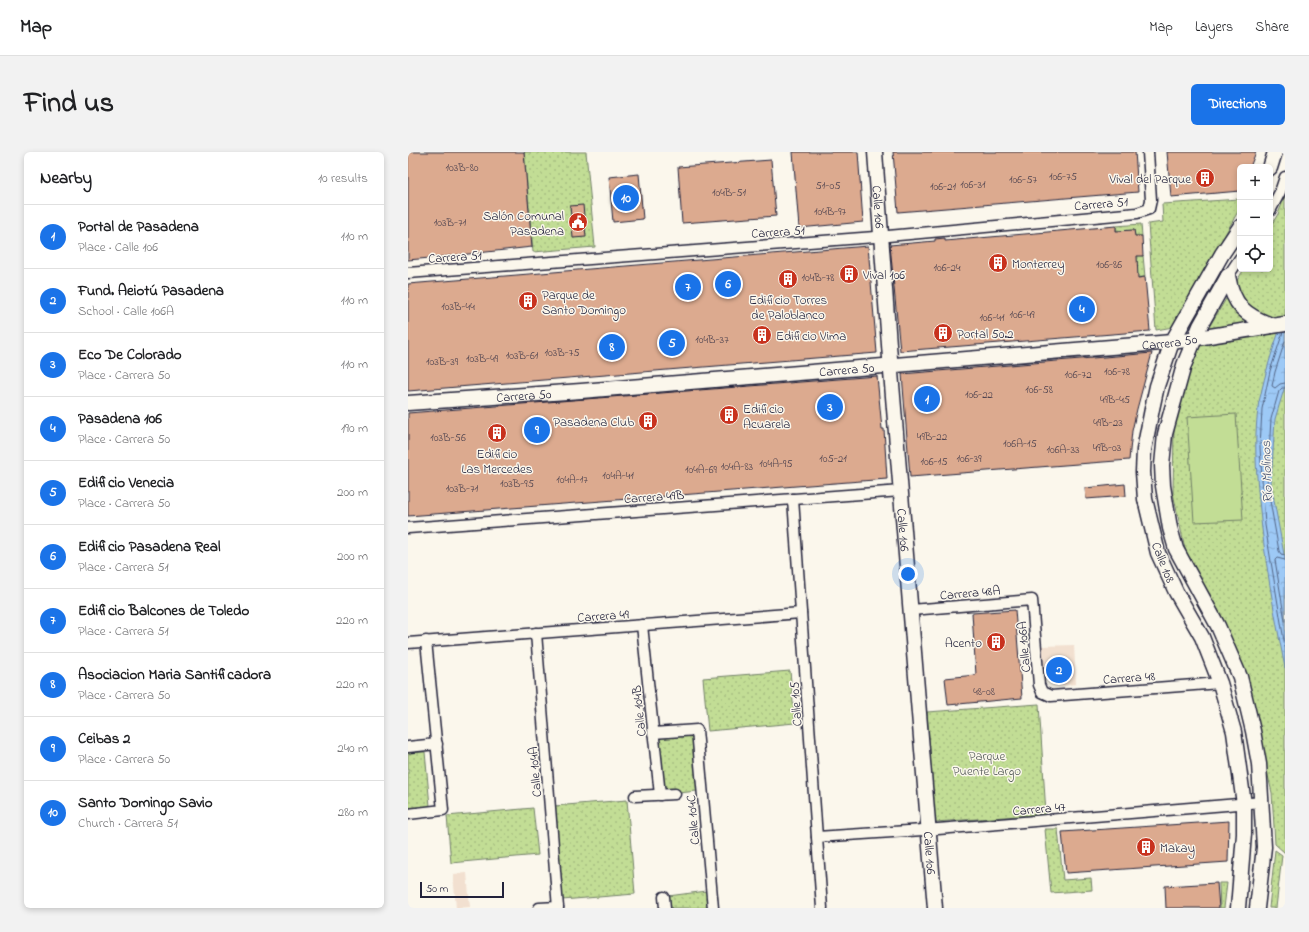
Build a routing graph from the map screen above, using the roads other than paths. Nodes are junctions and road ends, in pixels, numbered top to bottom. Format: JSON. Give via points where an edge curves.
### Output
{"nodes":[{"id":1,"x":875,"y":152,"type":"edge"},
{"id":2,"x":1148,"y":152,"type":"edge"},
{"id":3,"x":1275,"y":152,"type":"edge"},
{"id":4,"x":1271,"y":164,"type":"edge"},
{"id":5,"x":1285,"y":177,"type":"edge"},
{"id":6,"x":1273,"y":205,"type":"edge"},
{"id":7,"x":1237,"y":232,"type":"edge"},
{"id":8,"x":882,"y":236,"type":"junction"},
{"id":9,"x":1237,"y":262,"type":"edge"},
{"id":10,"x":408,"y":273,"type":"edge"},
{"id":11,"x":1228,"y":276,"type":"junction"},
{"id":12,"x":1279,"y":325,"type":"edge"},
{"id":13,"x":1194,"y":339,"type":"junction"},
{"id":14,"x":1172,"y":342,"type":"junction"},
{"id":15,"x":891,"y":365,"type":"junction"},
{"id":16,"x":408,"y":403,"type":"edge"},
{"id":17,"x":901,"y":491,"type":"junction"},
{"id":18,"x":793,"y":499,"type":"junction"},
{"id":19,"x":408,"y":528,"type":"edge"},
{"id":20,"x":1032,"y":600,"type":"joint"},
{"id":21,"x":911,"y":610,"type":"junction"},
{"id":22,"x":801,"y":613,"type":"junction"},
{"id":23,"x":642,"y":625,"type":"junction"},
{"id":24,"x":536,"y":633,"type":"junction"},
{"id":25,"x":426,"y":641,"type":"junction"},
{"id":26,"x":408,"y":643,"type":"edge"},
{"id":27,"x":1220,"y":683,"type":"junction"},
{"id":28,"x":1042,"y":692,"type":"joint"},
{"id":29,"x":653,"y":733,"type":"junction"},
{"id":30,"x":437,"y":744,"type":"junction"},
{"id":31,"x":408,"y":747,"type":"edge"},
{"id":32,"x":675,"y":794,"type":"dead end"},
{"id":33,"x":660,"y":795,"type":"junction"},
{"id":34,"x":634,"y":796,"type":"dead end"},
{"id":35,"x":1262,"y":802,"type":"junction"},
{"id":36,"x":1244,"y":804,"type":"junction"},
{"id":37,"x":408,"y":814,"type":"edge"},
{"id":38,"x":928,"y":830,"type":"junction"},
{"id":39,"x":817,"y":837,"type":"junction"},
{"id":40,"x":664,"y":897,"type":"dead end"},
{"id":41,"x":558,"y":907,"type":"edge"},
{"id":42,"x":539,"y":908,"type":"edge"},
{"id":43,"x":665,"y":908,"type":"edge"},
{"id":44,"x":713,"y":908,"type":"edge"},
{"id":45,"x":822,"y":908,"type":"edge"},
{"id":46,"x":935,"y":908,"type":"edge"},
{"id":47,"x":1238,"y":908,"type":"edge"},
{"id":48,"x":1257,"y":908,"type":"edge"}],
"edges":[{"from":1,"to":8,"type":"street","name":"Calle 106"},
{"from":2,"to":8,"type":"street","name":"Carrera 51","via":[[1151,200],[1149,209],[1137,213]]},
{"from":3,"to":4,"type":"street"},
{"from":5,"to":6,"type":"street"},
{"from":7,"to":14,"type":"street","name":"Calle 108"},
{"from":8,"to":10,"type":"street","name":"Carrera 51"},
{"from":8,"to":15,"type":"street","name":"Calle 106"},
{"from":9,"to":11,"type":"street","name":"Calle 108"},
{"from":11,"to":12,"type":"street","via":[[1235,301],[1242,310],[1260,321]]},
{"from":11,"to":13,"type":"street","name":"Calle 108"},
{"from":12,"to":13,"type":"street","name":"Carrera 50"},
{"from":13,"to":14,"type":"street","name":"Carrera 50"},
{"from":13,"to":35,"type":"street","name":"Calle 108","via":[[1181,372],[1165,434],[1162,465],[1165,506],[1176,549],[1218,626],[1240,677],[1259,764]]},
{"from":14,"to":15,"type":"street","name":"Carrera 50"},
{"from":14,"to":27,"type":"street","name":"Calle 108","via":[[1156,393],[1144,450],[1145,499],[1158,553],[1176,592],[1202,637]]},
{"from":15,"to":16,"type":"street","name":"Carrera 50"},
{"from":15,"to":17,"type":"street","name":"Calle 106"},
{"from":17,"to":18,"type":"street","name":"Carrera 49B"},
{"from":17,"to":21,"type":"street","name":"Calle 106"},
{"from":18,"to":19,"type":"street","name":"Carrera 49B"},
{"from":18,"to":22,"type":"street","name":"Calle 105"},
{"from":20,"to":21,"type":"street","name":"Carrera 48A"},
{"from":20,"to":28,"type":"street","name":"Calle 106A","via":[[1039,685]]},
{"from":21,"to":38,"type":"street","name":"Calle 106"},
{"from":22,"to":23,"type":"street","name":"Carrera 49"},
{"from":22,"to":39,"type":"street","name":"Calle 105"},
{"from":23,"to":24,"type":"street","name":"Carrera 49"},
{"from":23,"to":29,"type":"street","name":"Calle 104B"},
{"from":24,"to":25,"type":"street","name":"Carrera 49"},
{"from":24,"to":41,"type":"street","name":"Calle 104A"},
{"from":25,"to":26,"type":"street","name":"Carrera 49"},
{"from":25,"to":30,"type":"street"},
{"from":27,"to":28,"type":"street","name":"Carrera 48","via":[[1051,696]]},
{"from":27,"to":36,"type":"street","name":"Calle 108","via":[[1234,732]]},
{"from":29,"to":33,"type":"street","name":"Calle 104B"},
{"from":29,"to":44,"type":"street","name":"Calle 104C","via":[[697,730]]},
{"from":30,"to":31,"type":"street"},
{"from":30,"to":37,"type":"street","via":[[443,810]]},
{"from":32,"to":33,"type":"street"},
{"from":33,"to":34,"type":"street"},
{"from":35,"to":36,"type":"street","name":"Carrera 47"},
{"from":35,"to":48,"type":"street","name":"Calle 108","via":[[1264,847]]},
{"from":36,"to":38,"type":"street","name":"Carrera 47"},
{"from":36,"to":47,"type":"street","name":"Calle 108"},
{"from":38,"to":39,"type":"street","name":"Carrera 47"},
{"from":38,"to":46,"type":"street","name":"Calle 106"},
{"from":39,"to":45,"type":"street","name":"Calle 105"},
{"from":40,"to":43,"type":"street"},
{"from":41,"to":42,"type":"street"}]}
